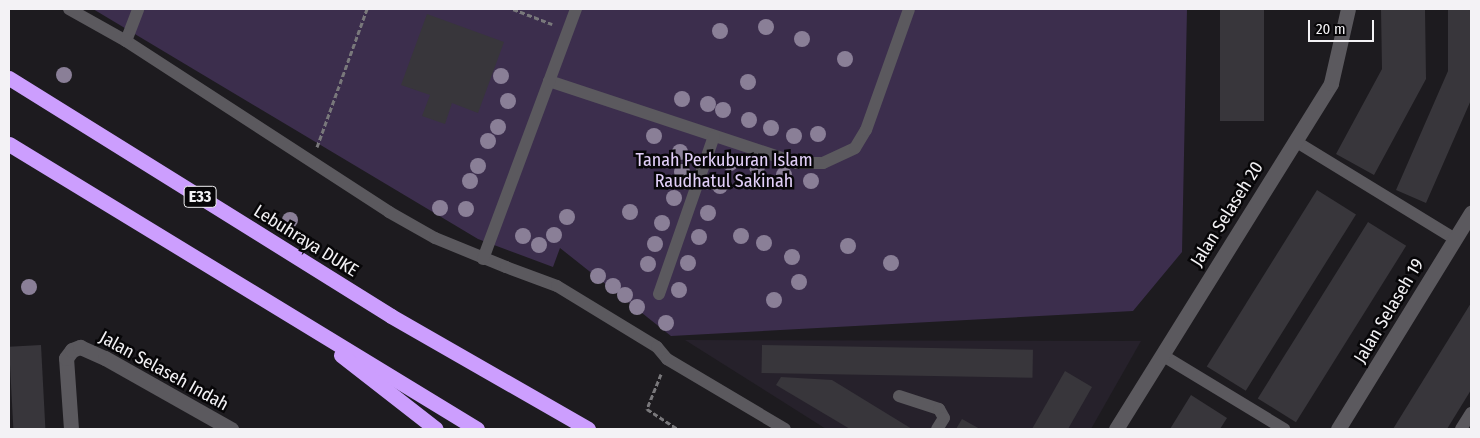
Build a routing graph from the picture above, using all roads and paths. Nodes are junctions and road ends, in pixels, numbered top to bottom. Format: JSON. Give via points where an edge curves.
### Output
{"nodes":[{"id":1,"x":69,"y":9,"type":"edge"},
{"id":2,"x":138,"y":9,"type":"edge"},
{"id":3,"x":367,"y":9,"type":"edge"},
{"id":4,"x":513,"y":9,"type":"edge"},
{"id":5,"x":576,"y":9,"type":"edge"},
{"id":6,"x":909,"y":9,"type":"edge"},
{"id":7,"x":1348,"y":9,"type":"edge"},
{"id":8,"x":568,"y":30,"type":"junction"},
{"id":9,"x":126,"y":41,"type":"junction"},
{"id":10,"x":9,"y":78,"type":"edge"},
{"id":11,"x":549,"y":80,"type":"junction"},
{"id":12,"x":714,"y":136,"type":"junction"},
{"id":13,"x":1295,"y":140,"type":"junction"},
{"id":14,"x":9,"y":144,"type":"edge"},
{"id":15,"x":312,"y":162,"type":"junction"},
{"id":16,"x":1471,"y":213,"type":"edge"},
{"id":17,"x":1455,"y":240,"type":"junction"},
{"id":18,"x":484,"y":259,"type":"junction"},
{"id":19,"x":658,"y":294,"type":"dead end"},
{"id":20,"x":297,"y":320,"type":"junction"},
{"id":21,"x":1162,"y":354,"type":"junction"},
{"id":22,"x":667,"y":359,"type":"junction"},
{"id":23,"x":899,"y":396,"type":"dead end"},
{"id":24,"x":1471,"y":413,"type":"edge"},
{"id":25,"x":1344,"y":427,"type":"edge"},
{"id":26,"x":71,"y":429,"type":"edge"},
{"id":27,"x":231,"y":429,"type":"edge"},
{"id":28,"x":436,"y":429,"type":"edge"},
{"id":29,"x":477,"y":429,"type":"edge"},
{"id":30,"x":588,"y":429,"type":"edge"},
{"id":31,"x":678,"y":429,"type":"edge"},
{"id":32,"x":786,"y":429,"type":"edge"},
{"id":33,"x":937,"y":429,"type":"edge"},
{"id":34,"x":1116,"y":429,"type":"edge"},
{"id":35,"x":1284,"y":429,"type":"edge"},
{"id":36,"x":1461,"y":429,"type":"edge"}],
"edges":[{"from":1,"to":9,"type":"lane"},
{"from":2,"to":9,"type":"lane"},
{"from":3,"to":15,"type":"path"},
{"from":4,"to":8,"type":"path"},
{"from":5,"to":8,"type":"lane"},
{"from":6,"to":12,"type":"lane","via":[[866,130],[855,148],[823,162],[797,163]]},
{"from":7,"to":13,"type":"street","name":"Jalan Selaseh 20","via":[[1330,83]]},
{"from":8,"to":11,"type":"lane"},
{"from":9,"to":15,"type":"lane"},
{"from":10,"to":30,"type":"highway","name":"Lebuhraya DUKE","number":"E33","via":[[391,316]]},
{"from":11,"to":12,"type":"lane"},
{"from":11,"to":18,"type":"lane"},
{"from":12,"to":19,"type":"lane"},
{"from":13,"to":17,"type":"lane"},
{"from":13,"to":21,"type":"street","name":"Jalan Selaseh 20"},
{"from":14,"to":20,"type":"highway"},
{"from":15,"to":18,"type":"lane","via":[[435,238]]},
{"from":16,"to":17,"type":"street","name":"Jalan Selaseh 19"},
{"from":17,"to":25,"type":"street","name":"Jalan Selaseh 19"},
{"from":18,"to":22,"type":"lane","via":[[557,286],[658,347]]},
{"from":20,"to":28,"type":"highway"},
{"from":20,"to":29,"type":"highway"},
{"from":21,"to":34,"type":"street","name":"Jalan Selaseh 20"},
{"from":21,"to":35,"type":"lane"},
{"from":22,"to":31,"type":"path","via":[[647,409]]},
{"from":22,"to":32,"type":"lane"},
{"from":23,"to":33,"type":"lane","via":[[939,409],[944,418]]},
{"from":24,"to":36,"type":"lane"},
{"from":26,"to":27,"type":"street","name":"Jalan Selaseh Indah","via":[[66,358],[72,350],[80,347]]}]}
